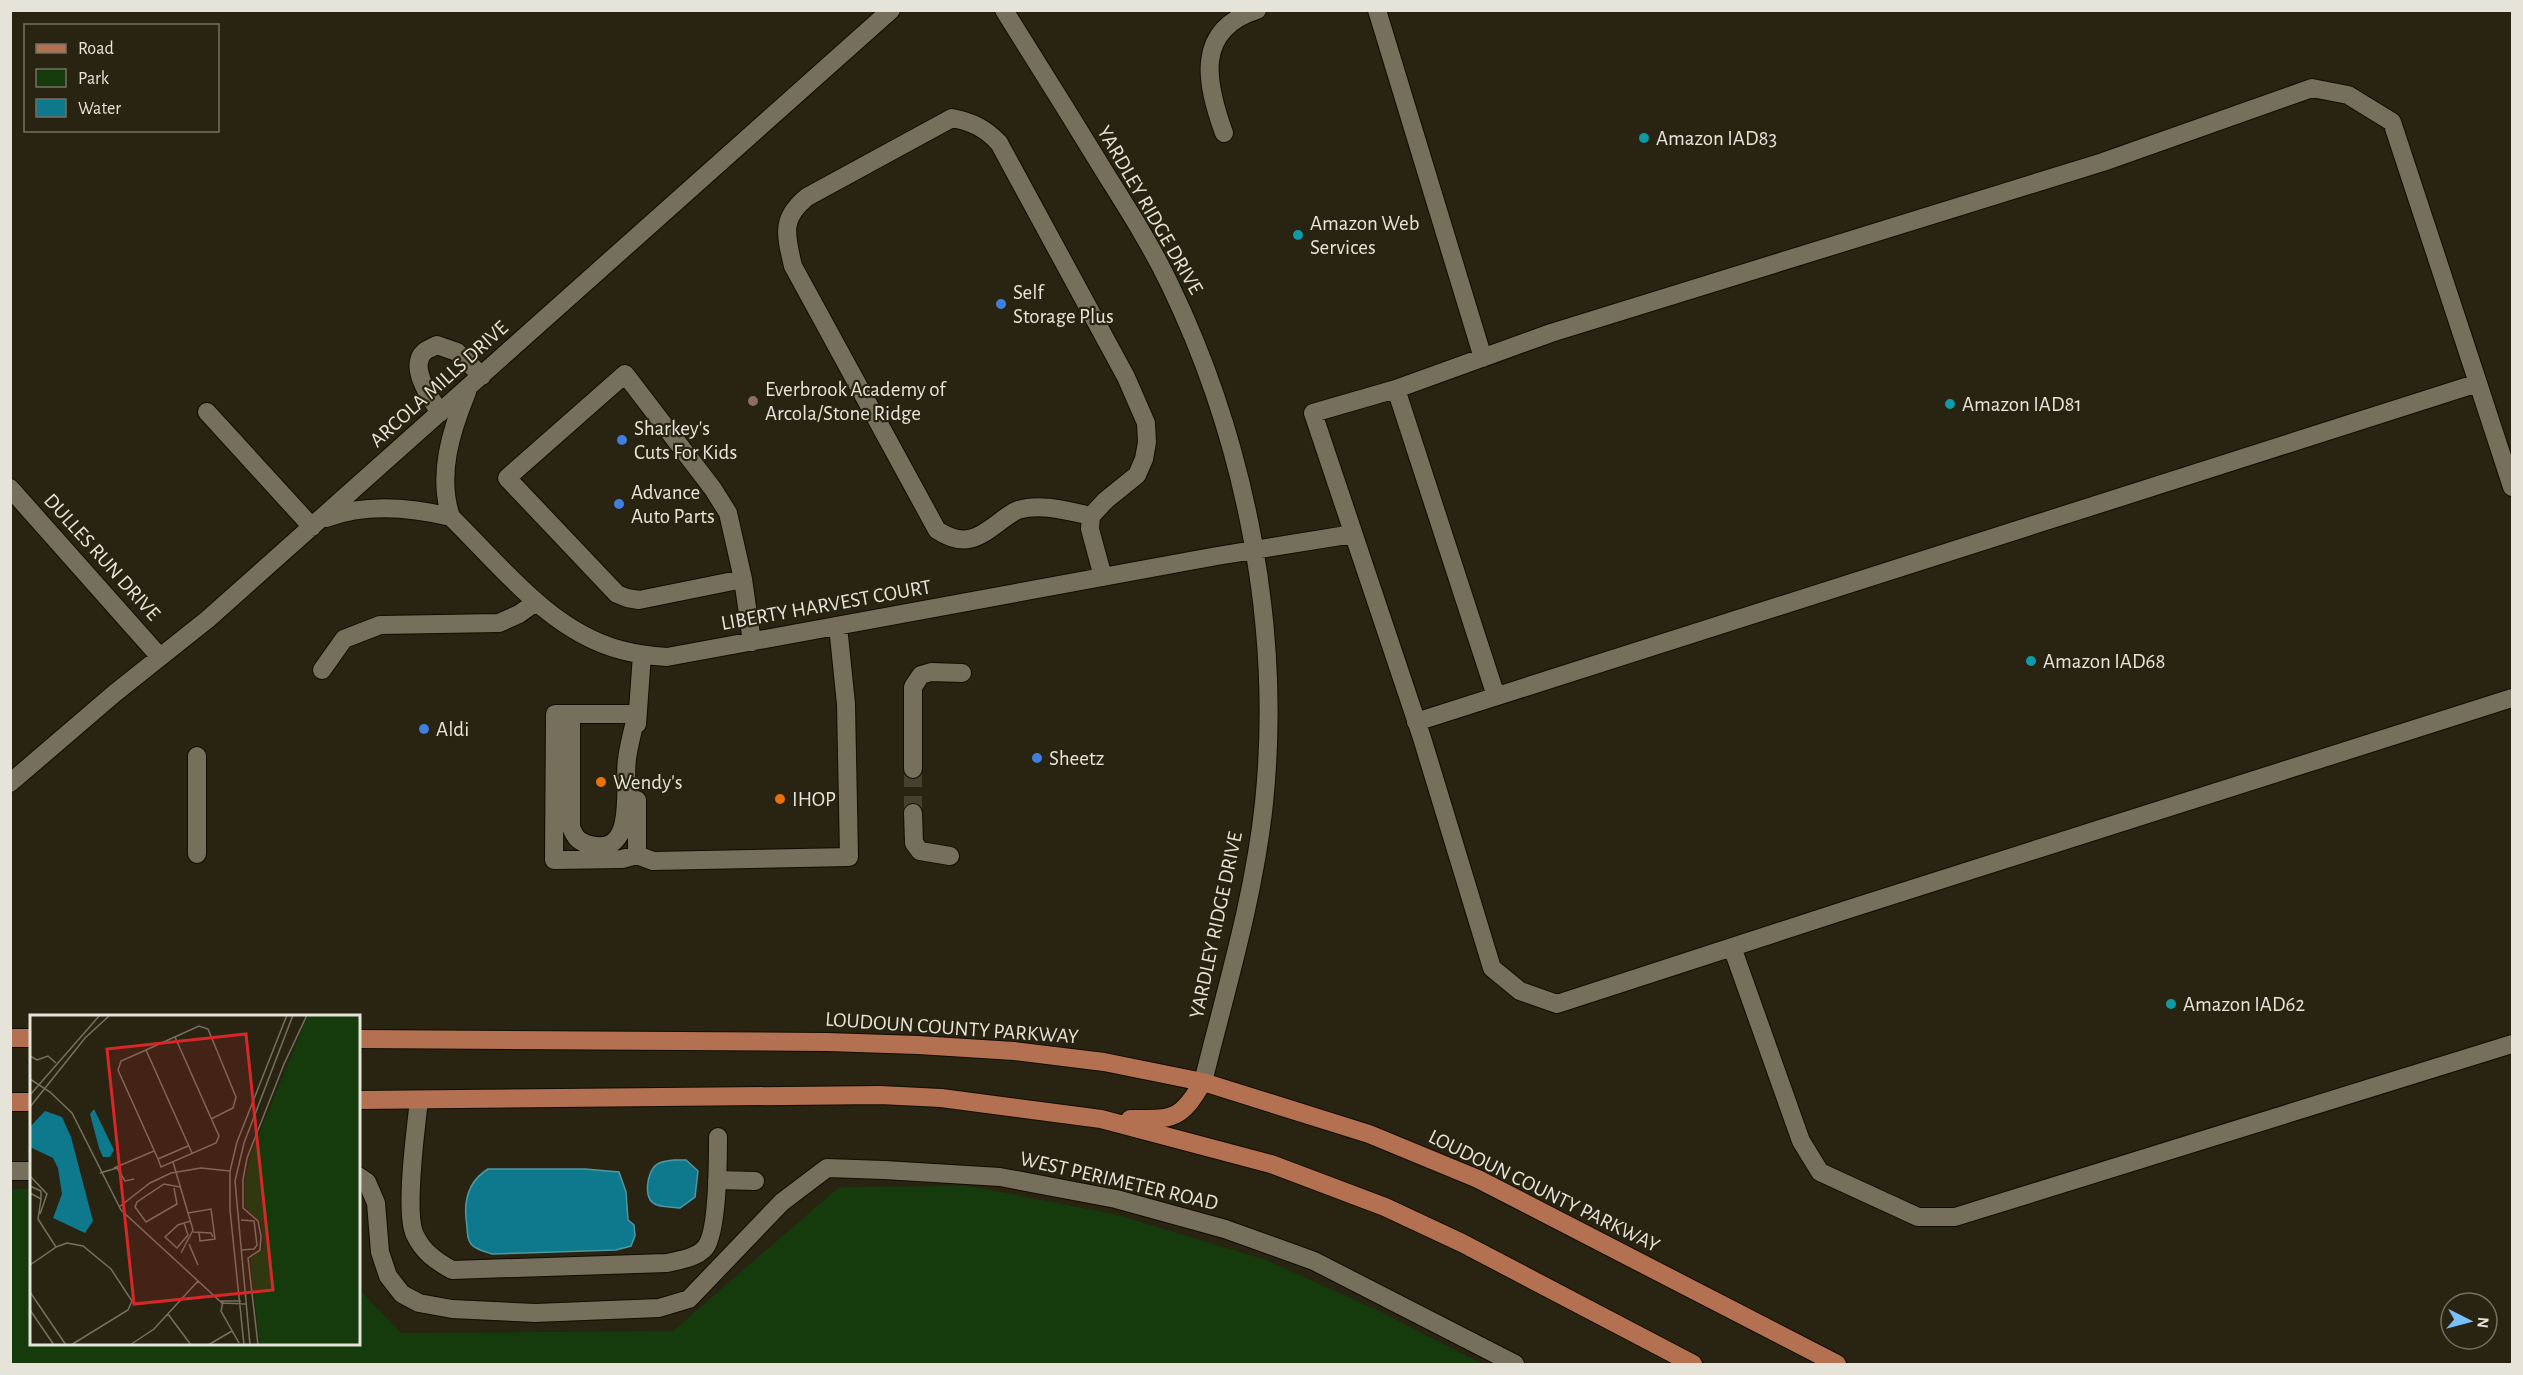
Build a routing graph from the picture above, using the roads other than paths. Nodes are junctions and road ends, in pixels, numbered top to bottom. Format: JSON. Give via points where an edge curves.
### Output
{"nodes":[{"id":1,"x":891,"y":10,"type":"edge"},
{"id":2,"x":1004,"y":10,"type":"edge"},
{"id":3,"x":1257,"y":10,"type":"edge"},
{"id":4,"x":1377,"y":10,"type":"edge"},
{"id":5,"x":1224,"y":133,"type":"dead end"},
{"id":6,"x":1483,"y":358,"type":"junction"},
{"id":7,"x":476,"y":382,"type":"junction"},
{"id":8,"x":2478,"y":383,"type":"junction"},
{"id":9,"x":1396,"y":389,"type":"junction"},
{"id":10,"x":207,"y":412,"type":"dead end"},
{"id":11,"x":440,"y":414,"type":"junction"},
{"id":12,"x":2512,"y":487,"type":"edge"},
{"id":13,"x":10,"y":488,"type":"edge"},
{"id":14,"x":451,"y":516,"type":"junction"},
{"id":15,"x":1091,"y":516,"type":"junction"},
{"id":16,"x":315,"y":524,"type":"junction"},
{"id":17,"x":1353,"y":534,"type":"junction"},
{"id":18,"x":1254,"y":550,"type":"junction"},
{"id":19,"x":1103,"y":577,"type":"junction"},
{"id":20,"x":743,"y":579,"type":"junction"},
{"id":21,"x":537,"y":602,"type":"junction"},
{"id":22,"x":838,"y":626,"type":"junction"},
{"id":23,"x":752,"y":642,"type":"junction"},
{"id":24,"x":642,"y":655,"type":"junction"},
{"id":25,"x":160,"y":657,"type":"junction"},
{"id":26,"x":322,"y":670,"type":"dead end"},
{"id":27,"x":962,"y":673,"type":"dead end"},
{"id":28,"x":1496,"y":696,"type":"junction"},
{"id":29,"x":2512,"y":698,"type":"edge"},
{"id":30,"x":571,"y":714,"type":"junction"},
{"id":31,"x":637,"y":714,"type":"junction"},
{"id":32,"x":1416,"y":722,"type":"junction"},
{"id":33,"x":197,"y":756,"type":"dead end"},
{"id":34,"x":913,"y":770,"type":"tunnel mouth"},
{"id":35,"x":10,"y":783,"type":"edge"},
{"id":36,"x":913,"y":813,"type":"tunnel mouth"},
{"id":37,"x":197,"y":854,"type":"dead end"},
{"id":38,"x":637,"y":855,"type":"junction"},
{"id":39,"x":950,"y":856,"type":"dead end"},
{"id":40,"x":1732,"y":947,"type":"junction"},
{"id":41,"x":10,"y":1038,"type":"edge"},
{"id":42,"x":30,"y":1038,"type":"edge"},
{"id":43,"x":360,"y":1039,"type":"edge"},
{"id":44,"x":2512,"y":1044,"type":"edge"},
{"id":45,"x":1203,"y":1082,"type":"junction"},
{"id":46,"x":360,"y":1100,"type":"edge"},
{"id":47,"x":419,"y":1100,"type":"junction"},
{"id":48,"x":10,"y":1102,"type":"edge"},
{"id":49,"x":30,"y":1102,"type":"edge"},
{"id":50,"x":1101,"y":1119,"type":"junction"},
{"id":51,"x":718,"y":1137,"type":"dead end"},
{"id":52,"x":10,"y":1171,"type":"edge"},
{"id":53,"x":30,"y":1171,"type":"edge"},
{"id":54,"x":360,"y":1178,"type":"edge"},
{"id":55,"x":717,"y":1180,"type":"junction"},
{"id":56,"x":755,"y":1181,"type":"dead end"},
{"id":57,"x":1515,"y":1365,"type":"edge"},
{"id":58,"x":1693,"y":1365,"type":"edge"},
{"id":59,"x":1837,"y":1365,"type":"edge"}],
"edges":[{"from":1,"to":7,"type":"street","name":"ARCOLA MILLS DRIVE"},
{"from":2,"to":18,"type":"street","name":"YARDLEY RIDGE DRIVE","via":[[1141,232],[1181,308],[1232,449]]},
{"from":3,"to":5,"type":"street","via":[[1239,16],[1215,39],[1208,71]]},
{"from":4,"to":6,"type":"street"},
{"from":6,"to":8,"type":"street","via":[[1551,333],[2103,162],[2312,88],[2348,96],[2392,122]]},
{"from":6,"to":9,"type":"street"},
{"from":7,"to":11,"type":"street","name":"ARCOLA MILLS DRIVE"},
{"from":7,"to":11,"type":"street","via":[[457,352],[437,345],[424,352],[418,363],[422,385]]},
{"from":7,"to":14,"type":"street","via":[[453,430],[444,480]]},
{"from":8,"to":12,"type":"street"},
{"from":8,"to":28,"type":"street"},
{"from":9,"to":17,"type":"street","via":[[1313,413]]},
{"from":9,"to":28,"type":"street"},
{"from":10,"to":16,"type":"street"},
{"from":11,"to":16,"type":"street","name":"ARCOLA MILLS DRIVE"},
{"from":13,"to":25,"type":"street","name":"DULLES RUN DRIVE"},
{"from":14,"to":16,"type":"street","via":[[382,508],[354,510]]},
{"from":14,"to":21,"type":"street","name":"LIBERTY HARVEST COURT"},
{"from":15,"to":15,"type":"street","via":[[1137,475],[1147,442],[1146,423],[1126,377],[999,143],[988,130],[952,118],[795,207],[786,236],[793,266],[936,530],[950,539],[966,541],[983,534],[1015,510],[1036,506]]},
{"from":15,"to":19,"type":"street","via":[[1090,529]]},
{"from":16,"to":25,"type":"street","name":"ARCOLA MILLS DRIVE"},
{"from":17,"to":18,"type":"street","name":"LIBERTY HARVEST COURT"},
{"from":17,"to":32,"type":"street"},
{"from":18,"to":19,"type":"street","name":"LIBERTY HARVEST COURT"},
{"from":18,"to":45,"type":"street","name":"YARDLEY RIDGE DRIVE","via":[[1267,690],[1264,800],[1250,895]]},
{"from":19,"to":22,"type":"street","name":"LIBERTY HARVEST COURT"},
{"from":20,"to":20,"type":"street","via":[[728,513],[625,374],[507,478],[617,594],[639,600]]},
{"from":20,"to":23,"type":"street"},
{"from":21,"to":24,"type":"street","name":"LIBERTY HARVEST COURT","via":[[595,640]]},
{"from":21,"to":26,"type":"street","via":[[499,623],[380,625],[344,639]]},
{"from":22,"to":23,"type":"street","name":"LIBERTY HARVEST COURT"},
{"from":22,"to":38,"type":"street","via":[[846,704],[849,857],[653,861]]},
{"from":23,"to":24,"type":"street","name":"LIBERTY HARVEST COURT","via":[[667,657]]},
{"from":24,"to":31,"type":"street"},
{"from":25,"to":35,"type":"street","name":"ARCOLA MILLS DRIVE"},
{"from":27,"to":34,"type":"street","via":[[931,672],[921,675],[913,687]]},
{"from":28,"to":32,"type":"street"},
{"from":29,"to":40,"type":"street"},
{"from":30,"to":31,"type":"street"},
{"from":30,"to":31,"type":"street","via":[[574,837],[602,846],[618,838],[625,819],[626,760]]},
{"from":30,"to":38,"type":"street","via":[[555,714],[554,860],[622,859]]},
{"from":31,"to":38,"type":"street"},
{"from":32,"to":40,"type":"street","via":[[1492,968],[1520,991],[1557,1004]]},
{"from":33,"to":37,"type":"street"},
{"from":36,"to":39,"type":"street","via":[[914,843],[920,851]]},
{"from":40,"to":44,"type":"street","via":[[1801,1141],[1820,1172],[1918,1217],[1955,1217]]},
{"from":41,"to":42,"type":"main road"},
{"from":43,"to":45,"type":"main road","name":"LOUDOUN COUNTY PARKWAY","via":[[918,1045],[1092,1061]]},
{"from":45,"to":50,"type":"main road","via":[[1189,1105],[1177,1115],[1165,1119]]},
{"from":45,"to":59,"type":"main road","name":"LOUDOUN COUNTY PARKWAY","via":[[1369,1134],[1478,1179]]},
{"from":46,"to":47,"type":"main road"},
{"from":47,"to":50,"type":"main road","via":[[880,1095],[941,1098]]},
{"from":47,"to":55,"type":"street","via":[[410,1211],[414,1233],[425,1251],[452,1270],[667,1263],[690,1258],[706,1247],[712,1229]]},
{"from":48,"to":49,"type":"main road"},
{"from":50,"to":58,"type":"main road","via":[[1271,1164],[1385,1207],[1462,1243]]},
{"from":51,"to":55,"type":"street"},
{"from":52,"to":53,"type":"street"},
{"from":54,"to":57,"type":"street","name":"WEST PERIMETER ROAD","via":[[376,1203],[380,1252],[388,1276],[402,1294],[419,1303],[452,1309],[535,1313],[659,1308],[689,1299],[782,1202],[827,1168],[896,1171],[1000,1177],[1116,1199],[1225,1229],[1314,1261]]},
{"from":55,"to":56,"type":"street"}]}
